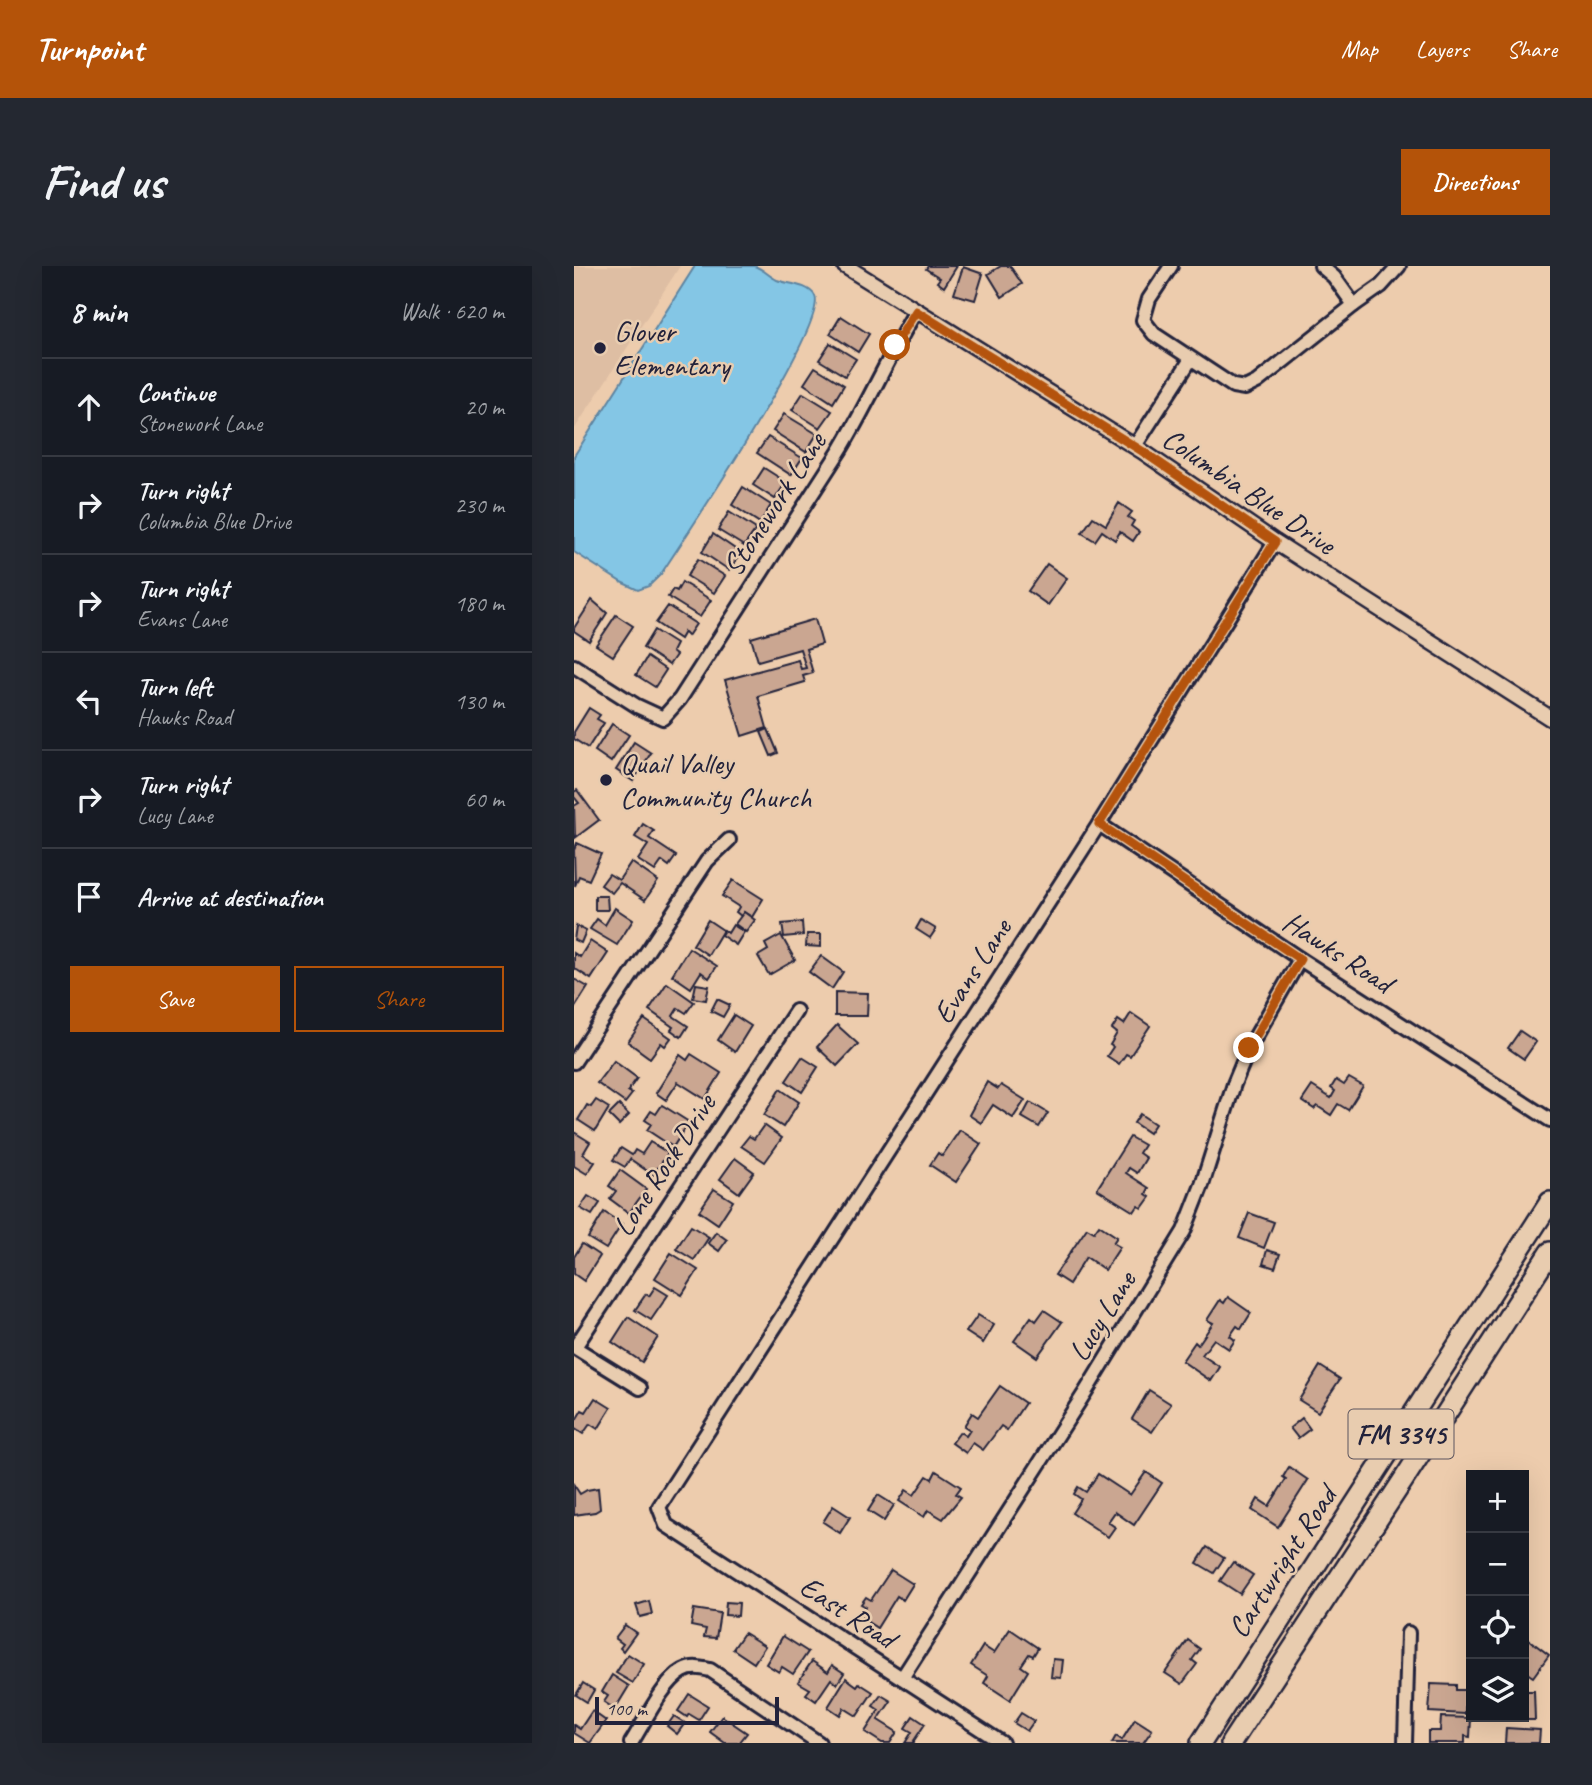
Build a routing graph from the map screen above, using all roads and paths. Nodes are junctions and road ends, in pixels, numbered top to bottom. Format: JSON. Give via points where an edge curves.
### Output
{"nodes":[{"id":1,"x":845,"y":266,"type":"edge"},
{"id":2,"x":1171,"y":266,"type":"edge"},
{"id":3,"x":1321,"y":266,"type":"edge"},
{"id":4,"x":1399,"y":266,"type":"edge"},
{"id":5,"x":1353,"y":305,"type":"junction"},
{"id":6,"x":916,"y":311,"type":"junction"},
{"id":7,"x":1191,"y":359,"type":"junction"},
{"id":8,"x":1135,"y":446,"type":"junction"},
{"id":9,"x":1275,"y":542,"type":"junction"},
{"id":10,"x":574,"y":666,"type":"edge"},
{"id":11,"x":1550,"y":718,"type":"edge"},
{"id":12,"x":1099,"y":824,"type":"junction"},
{"id":13,"x":729,"y":840,"type":"dead end"},
{"id":14,"x":1300,"y":959,"type":"junction"},
{"id":15,"x":796,"y":1011,"type":"dead end"},
{"id":16,"x":574,"y":1062,"type":"edge"},
{"id":17,"x":1550,"y":1120,"type":"edge"},
{"id":18,"x":1550,"y":1202,"type":"edge"},
{"id":19,"x":1550,"y":1252,"type":"edge"},
{"id":20,"x":574,"y":1347,"type":"edge"},
{"id":21,"x":640,"y":1388,"type":"dead end"},
{"id":22,"x":1381,"y":1466,"type":"junction"},
{"id":23,"x":1404,"y":1479,"type":"junction"},
{"id":24,"x":666,"y":1525,"type":"joint"},
{"id":25,"x":1408,"y":1633,"type":"dead end"},
{"id":26,"x":902,"y":1678,"type":"junction"},
{"id":27,"x":631,"y":1743,"type":"edge"},
{"id":28,"x":819,"y":1743,"type":"edge"},
{"id":29,"x":1002,"y":1743,"type":"edge"},
{"id":30,"x":1201,"y":1743,"type":"edge"},
{"id":31,"x":1231,"y":1743,"type":"edge"},
{"id":32,"x":1405,"y":1743,"type":"edge"}],
"edges":[{"from":1,"to":6,"type":"street","name":"Columbia Blue Drive"},
{"from":2,"to":7,"type":"street","via":[[1149,299],[1143,320],[1154,334]]},
{"from":3,"to":5,"type":"street"},
{"from":4,"to":5,"type":"street","via":[[1381,286]]},
{"from":5,"to":7,"type":"street","via":[[1245,388],[1233,386]]},
{"from":6,"to":8,"type":"street","name":"Columbia Blue Drive"},
{"from":6,"to":10,"type":"street","name":"Stonework Lane","via":[[839,452],[680,699],[663,718]]},
{"from":7,"to":8,"type":"street"},
{"from":8,"to":9,"type":"street","name":"Columbia Blue Drive"},
{"from":9,"to":11,"type":"street","name":"Columbia Blue Drive"},
{"from":9,"to":12,"type":"street","name":"Evans Lane"},
{"from":12,"to":14,"type":"street","name":"Hawks Road"},
{"from":12,"to":24,"type":"street","name":"Evans Lane","via":[[659,1507]]},
{"from":13,"to":16,"type":"street","via":[[707,861]]},
{"from":14,"to":17,"type":"street","name":"Hawks Road"},
{"from":14,"to":26,"type":"street","name":"Lucy Lane","via":[[1249,1048],[1202,1185],[1172,1253]]},
{"from":15,"to":20,"type":"street","name":"Lone Rock Drive"},
{"from":18,"to":22,"type":"main road","name":"Cartwright Road","number":"FM 3345"},
{"from":19,"to":23,"type":"main road","name":"Cartwright Road","number":"FM 3345"},
{"from":20,"to":21,"type":"street"},
{"from":22,"to":23,"type":"main road"},
{"from":22,"to":30,"type":"main road","name":"Cartwright Road","number":"FM 3345"},
{"from":23,"to":31,"type":"main road","name":"Cartwright Road","number":"FM 3345"},
{"from":24,"to":26,"type":"street","name":"East Road"},
{"from":25,"to":32,"type":"street"},
{"from":26,"to":29,"type":"street","name":"East Road"},
{"from":27,"to":28,"type":"street","via":[[671,1681],[684,1670],[698,1667],[710,1670]]}]}
